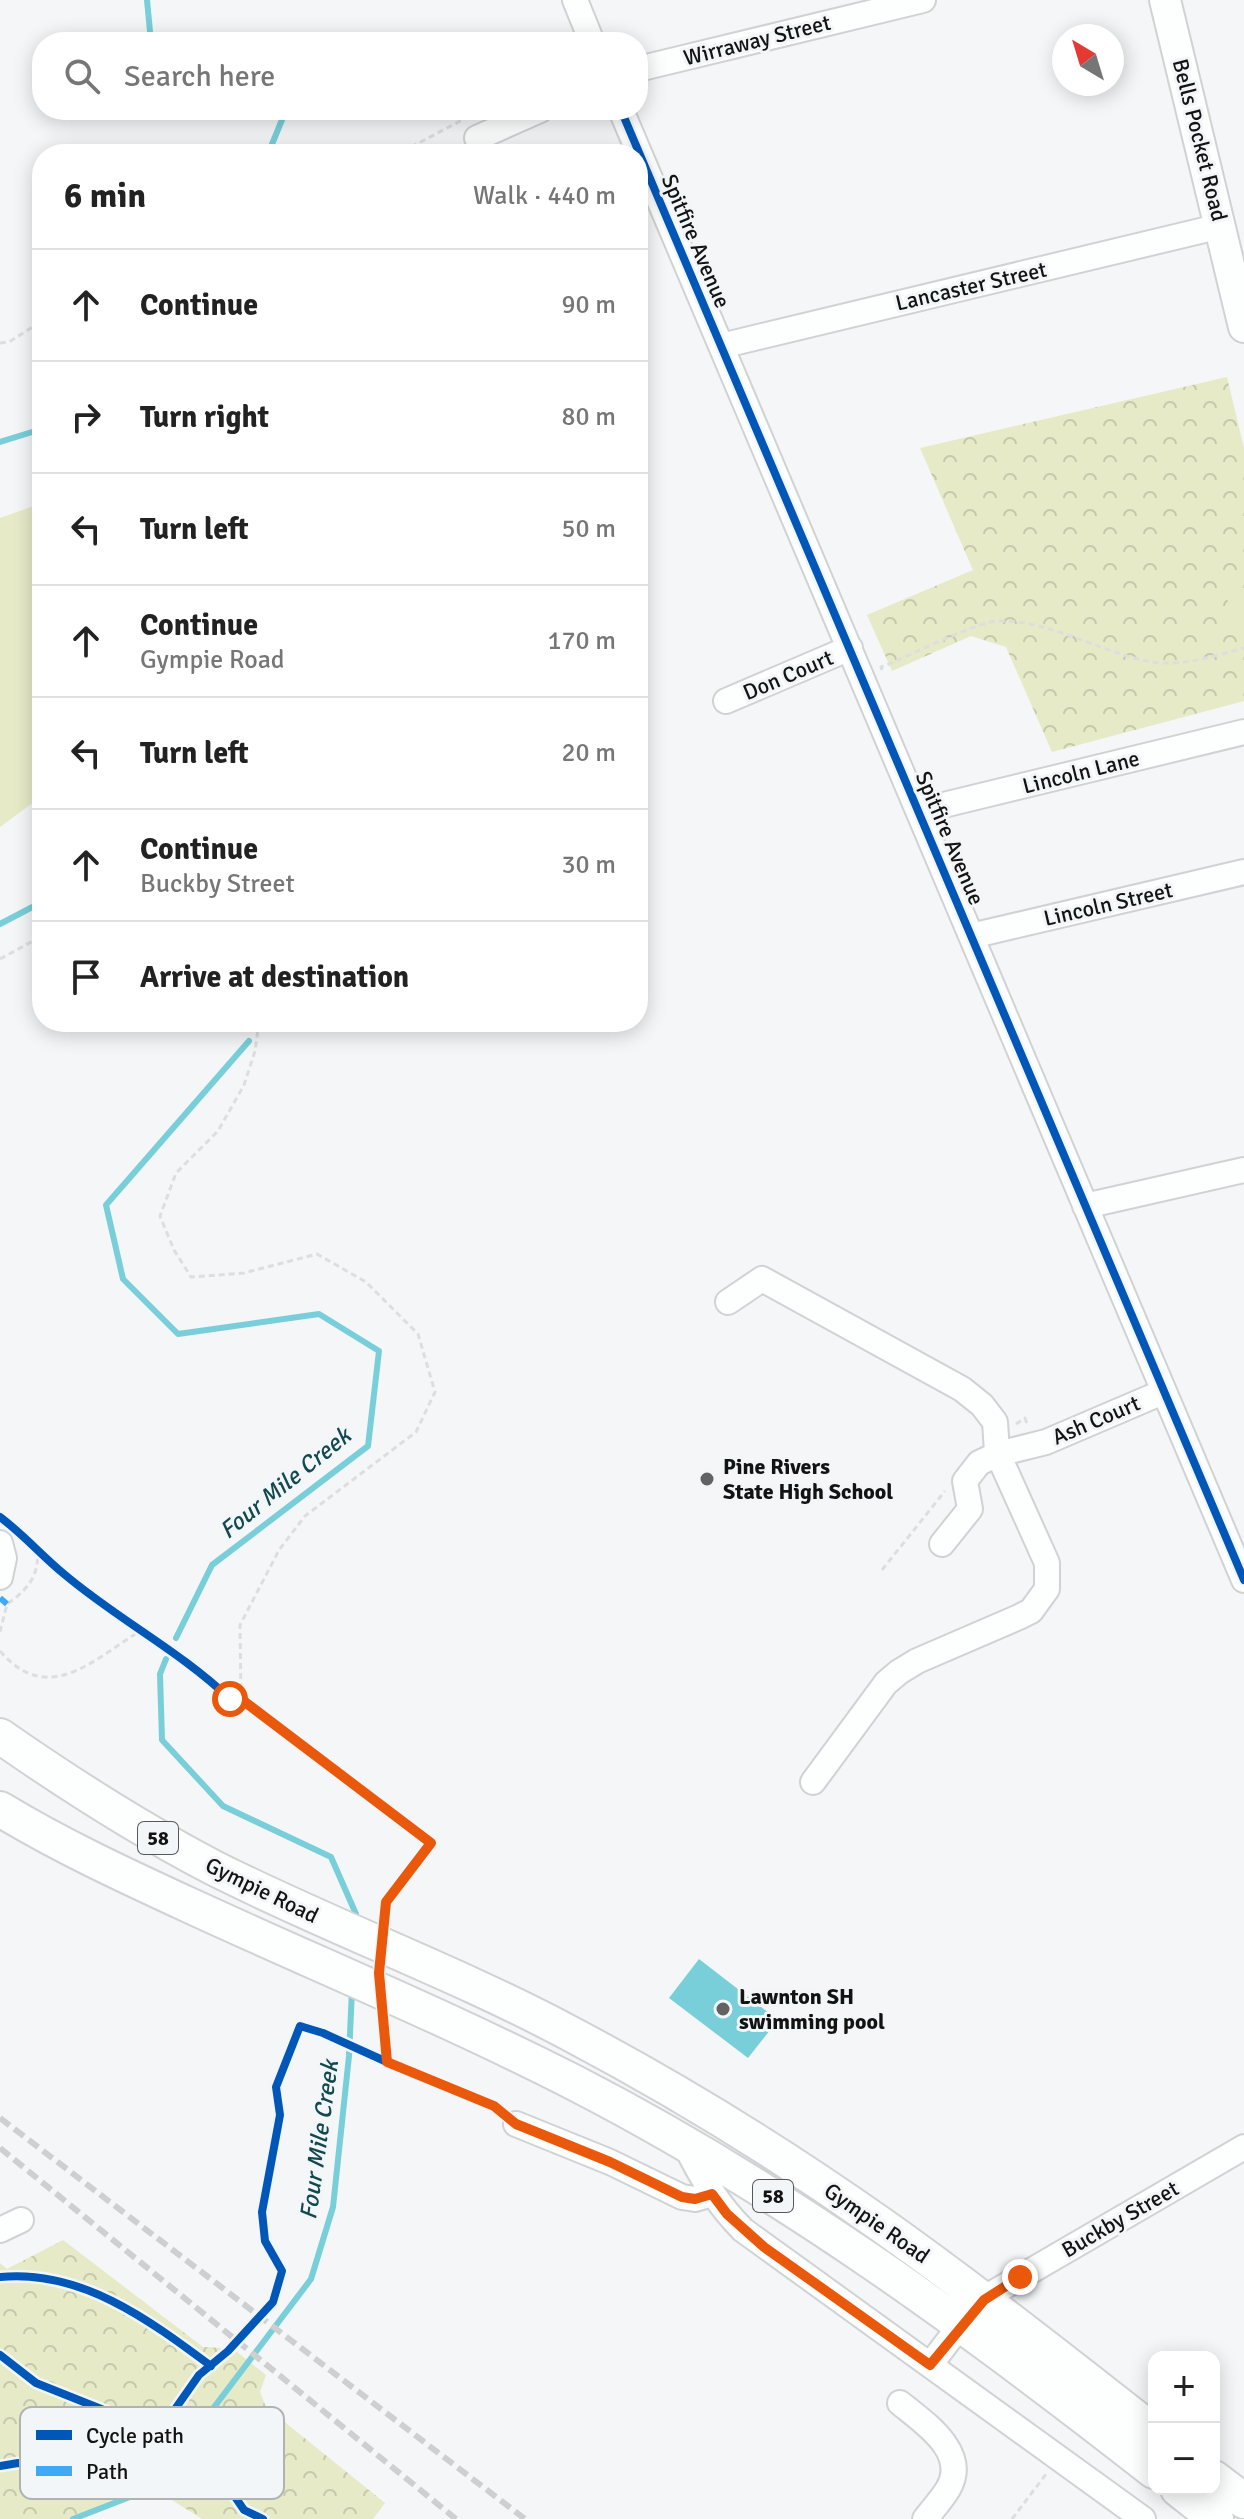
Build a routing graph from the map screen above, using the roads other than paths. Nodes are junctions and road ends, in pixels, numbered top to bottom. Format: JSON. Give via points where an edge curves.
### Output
{"nodes":[{"id":1,"x":575,"y":0,"type":"edge"},
{"id":2,"x":923,"y":0,"type":"edge"},
{"id":3,"x":1165,"y":0,"type":"edge"},
{"id":4,"x":588,"y":32,"type":"edge"},
{"id":5,"x":648,"y":67,"type":"edge"},
{"id":6,"x":502,"y":120,"type":"edge"},
{"id":7,"x":625,"y":120,"type":"edge"},
{"id":8,"x":475,"y":127,"type":"road end"},
{"id":9,"x":635,"y":144,"type":"edge"},
{"id":10,"x":648,"y":174,"type":"edge"},
{"id":11,"x":1221,"y":226,"type":"junction"},
{"id":12,"x":1244,"y":327,"type":"edge"},
{"id":13,"x":721,"y":346,"type":"junction"},
{"id":14,"x":850,"y":648,"type":"junction"},
{"id":15,"x":726,"y":701,"type":"dead end"},
{"id":16,"x":1244,"y":732,"type":"edge"},
{"id":17,"x":919,"y":811,"type":"junction"},
{"id":18,"x":1244,"y":872,"type":"edge"},
{"id":19,"x":971,"y":936,"type":"junction"},
{"id":20,"x":1244,"y":1170,"type":"edge"},
{"id":21,"x":1085,"y":1206,"type":"junction"},
{"id":22,"x":728,"y":1302,"type":"dead end"},
{"id":23,"x":1163,"y":1392,"type":"junction"},
{"id":24,"x":998,"y":1454,"type":"junction"},
{"id":25,"x":0,"y":1543,"type":"edge"},
{"id":26,"x":942,"y":1544,"type":"dead end"},
{"id":27,"x":0,"y":1577,"type":"edge"},
{"id":28,"x":1244,"y":1580,"type":"edge"},
{"id":29,"x":0,"y":1736,"type":"edge"},
{"id":30,"x":813,"y":1782,"type":"dead end"},
{"id":31,"x":0,"y":1809,"type":"edge"},
{"id":32,"x":453,"y":1977,"type":"junction"},
{"id":33,"x":445,"y":2021,"type":"junction"},
{"id":34,"x":516,"y":2124,"type":"dead end"},
{"id":35,"x":685,"y":2143,"type":"junction"},
{"id":36,"x":1244,"y":2147,"type":"edge"},
{"id":37,"x":712,"y":2194,"type":"junction"},
{"id":38,"x":973,"y":2312,"type":"junction"},
{"id":39,"x":930,"y":2365,"type":"junction"},
{"id":40,"x":900,"y":2403,"type":"dead end"},
{"id":41,"x":1148,"y":2428,"type":"edge"},
{"id":42,"x":1148,"y":2466,"type":"edge"},
{"id":43,"x":1220,"y":2483,"type":"edge"},
{"id":44,"x":1185,"y":2495,"type":"edge"},
{"id":45,"x":1244,"y":2501,"type":"edge"},
{"id":46,"x":1212,"y":2517,"type":"edge"},
{"id":47,"x":925,"y":2519,"type":"edge"},
{"id":48,"x":1143,"y":2519,"type":"edge"}],
"edges":[{"from":1,"to":4,"type":"street"},
{"from":2,"to":5,"type":"street","name":"Wirraway Street"},
{"from":3,"to":11,"type":"main road","name":"Bells Pocket Road"},
{"from":6,"to":8,"type":"street"},
{"from":7,"to":9,"type":"street","name":"Spitfire Avenue"},
{"from":10,"to":13,"type":"street","name":"Spitfire Avenue"},
{"from":11,"to":12,"type":"main road","name":"Bells Pocket Road"},
{"from":11,"to":13,"type":"street","name":"Lancaster Street"},
{"from":13,"to":14,"type":"street","name":"Spitfire Avenue"},
{"from":14,"to":15,"type":"street","name":"Don Court"},
{"from":14,"to":17,"type":"street","name":"Spitfire Avenue"},
{"from":16,"to":17,"type":"street","name":"Lincoln Lane"},
{"from":17,"to":19,"type":"street","name":"Spitfire Avenue"},
{"from":18,"to":19,"type":"street","name":"Lincoln Street"},
{"from":19,"to":21,"type":"street","name":"Spitfire Avenue"},
{"from":20,"to":21,"type":"street"},
{"from":21,"to":23,"type":"street","name":"Spitfire Avenue"},
{"from":22,"to":24,"type":"street","via":[[762,1279],[962,1389],[995,1422]]},
{"from":23,"to":24,"type":"street","name":"Ash Court","via":[[1046,1442]]},
{"from":23,"to":28,"type":"street","name":"Spitfire Avenue"},
{"from":24,"to":26,"type":"street","via":[[979,1463],[965,1481],[970,1509]]},
{"from":24,"to":30,"type":"street","via":[[1047,1563],[1047,1589],[1041,1600],[1019,1617],[899,1672]]},
{"from":25,"to":27,"type":"street"},
{"from":29,"to":32,"type":"highway","name":"Gympie Road","number":"58","via":[[134,1824],[215,1868]]},
{"from":31,"to":33,"type":"highway","name":"Gympie Road","number":"58","via":[[113,1870]]},
{"from":32,"to":33,"type":"street","via":[[440,1995]]},
{"from":32,"to":38,"type":"highway","name":"Gympie Road","number":"58","via":[[571,2034],[834,2192]]},
{"from":33,"to":35,"type":"highway","name":"Gympie Road","number":"58","via":[[576,2083]]},
{"from":34,"to":37,"type":"street","via":[[682,2197]]},
{"from":35,"to":37,"type":"street"},
{"from":35,"to":38,"type":"highway","name":"Gympie Road","number":"58","via":[[850,2245]]},
{"from":36,"to":38,"type":"street","name":"Buckby Street"},
{"from":37,"to":39,"type":"street","via":[[764,2247]]},
{"from":38,"to":39,"type":"street"},
{"from":38,"to":41,"type":"highway","name":"Gympie Road","number":"58"},
{"from":38,"to":42,"type":"highway","name":"Gympie Road","number":"58"},
{"from":39,"to":48,"type":"street"},
{"from":40,"to":47,"type":"street","via":[[945,2442],[951,2454],[949,2489]]},
{"from":43,"to":45,"type":"highway"},
{"from":44,"to":46,"type":"highway"}]}
